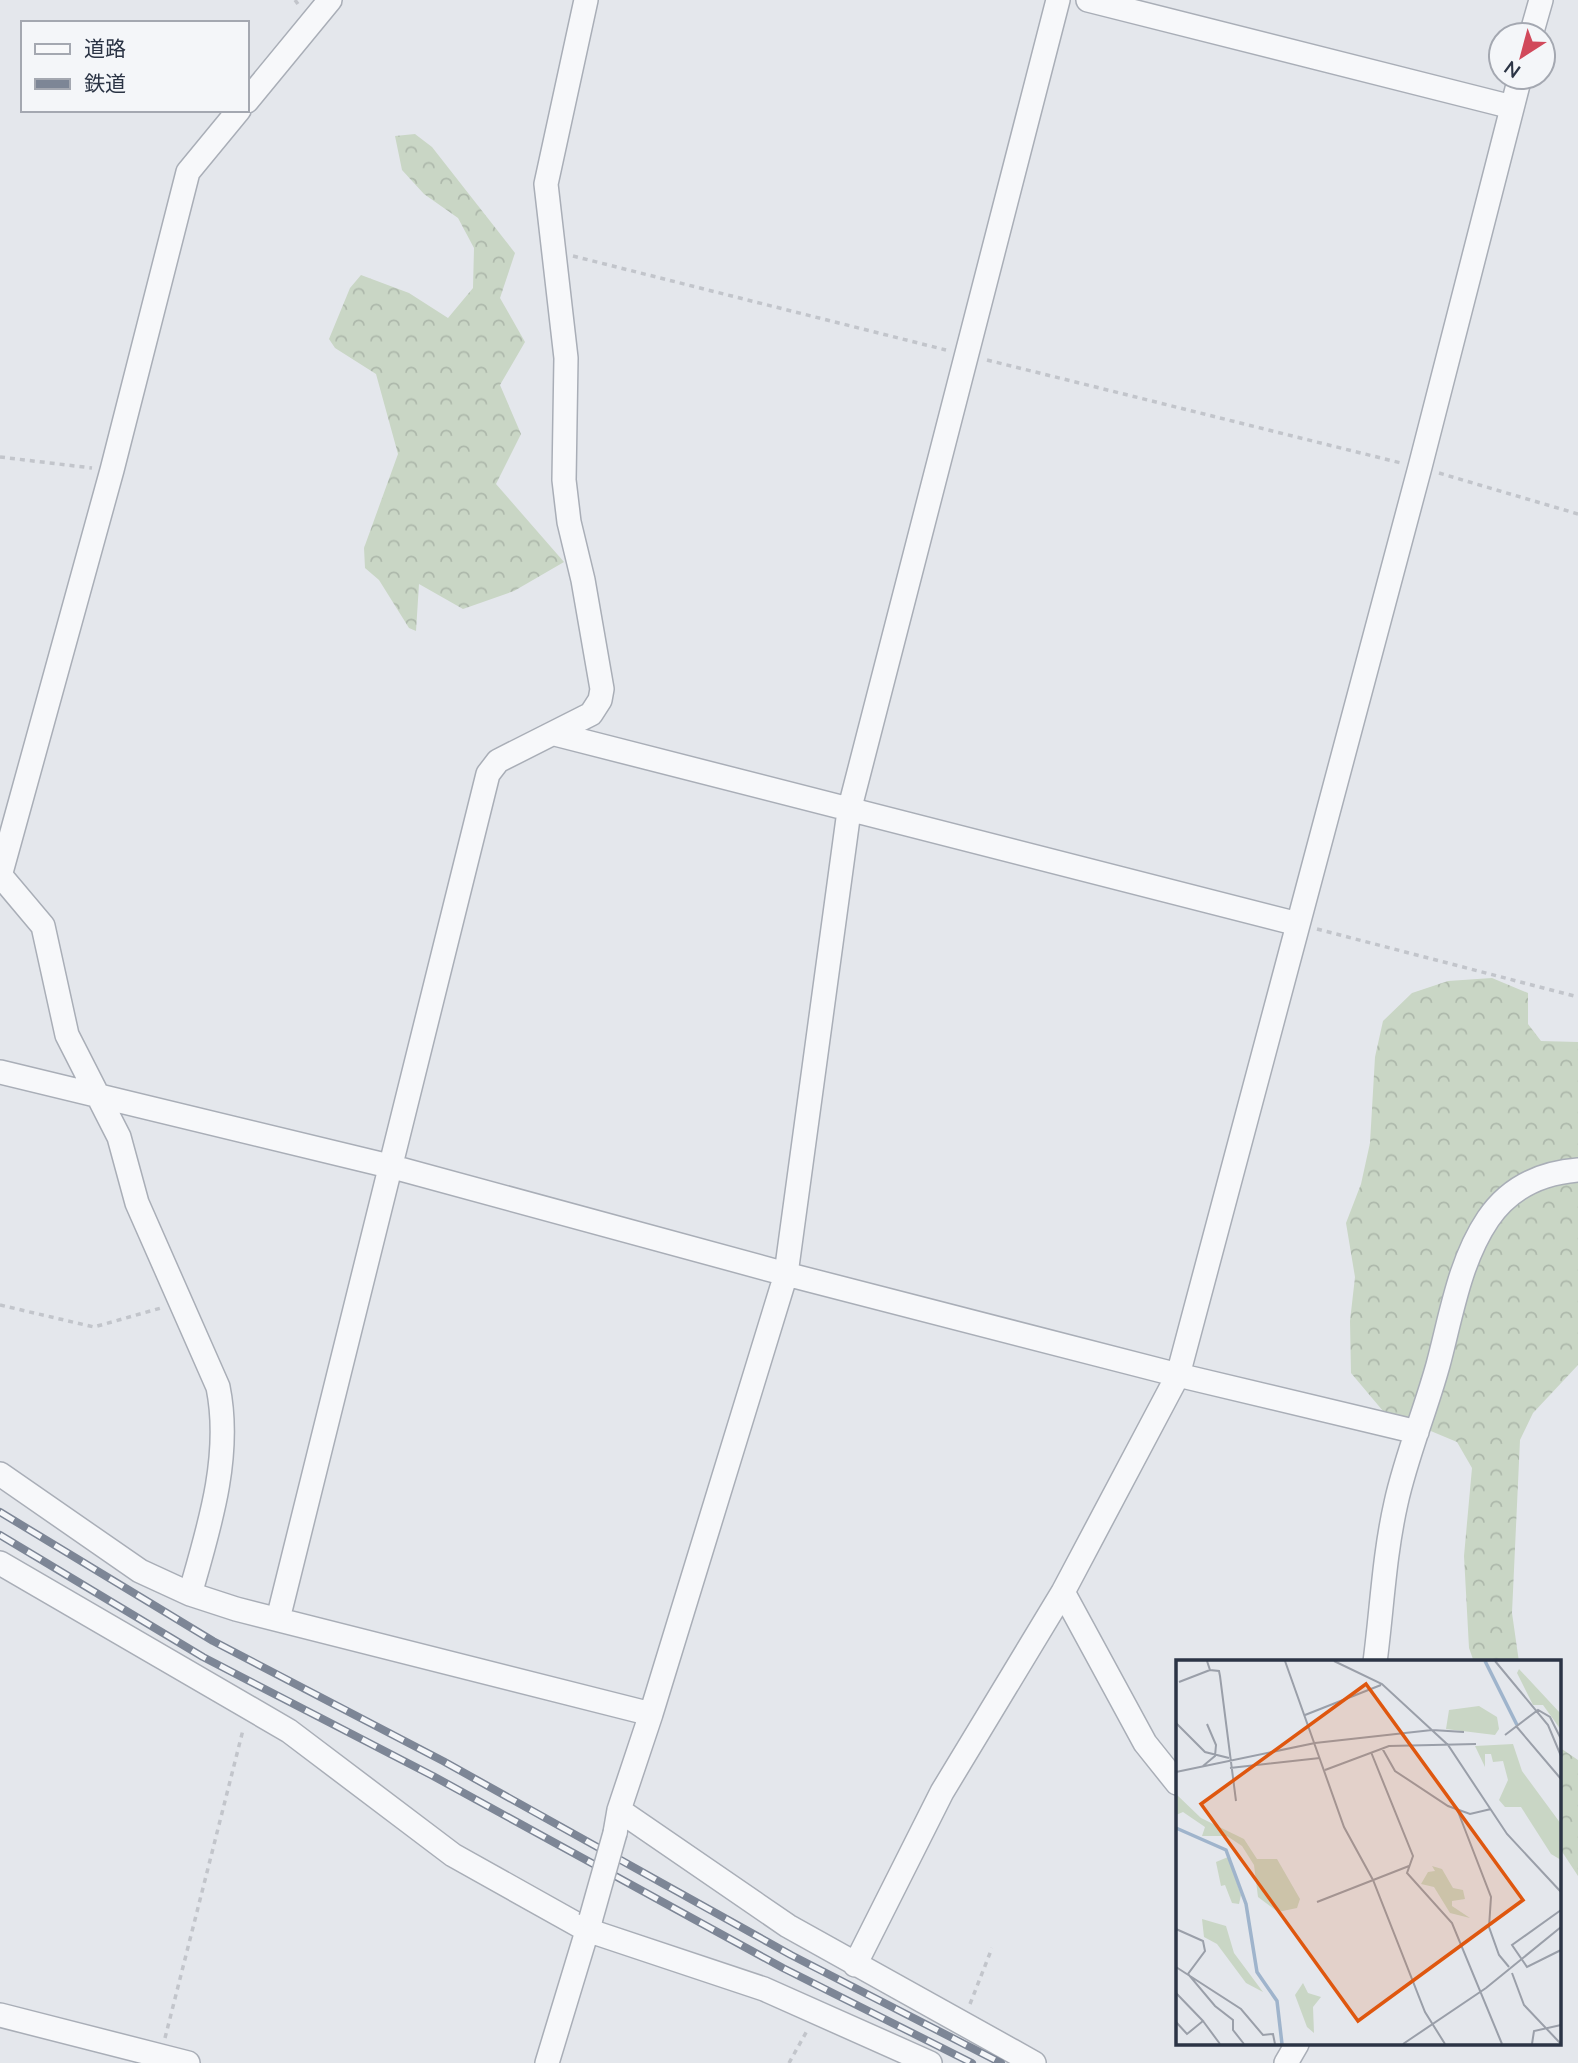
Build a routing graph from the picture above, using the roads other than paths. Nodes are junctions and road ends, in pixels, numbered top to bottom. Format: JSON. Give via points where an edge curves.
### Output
{"nodes":[{"id":1,"x":330,"y":0,"type":"edge"},
{"id":2,"x":586,"y":0,"type":"edge"},
{"id":3,"x":1058,"y":0,"type":"edge"},
{"id":4,"x":1088,"y":0,"type":"edge"},
{"id":5,"x":1541,"y":0,"type":"edge"},
{"id":6,"x":1535,"y":21,"type":"edge"},
{"id":7,"x":1516,"y":91,"type":"edge"},
{"id":8,"x":248,"y":100,"type":"edge"},
{"id":9,"x":1512,"y":107,"type":"junction"},
{"id":10,"x":237,"y":112,"type":"edge"},
{"id":11,"x":555,"y":734,"type":"junction"},
{"id":12,"x":849,"y":811,"type":"junction"},
{"id":13,"x":0,"y":875,"type":"edge"},
{"id":14,"x":1298,"y":925,"type":"junction"},
{"id":15,"x":0,"y":1072,"type":"edge"},
{"id":16,"x":101,"y":1098,"type":"junction"},
{"id":17,"x":393,"y":1167,"type":"junction"},
{"id":18,"x":1578,"y":1170,"type":"edge"},
{"id":19,"x":786,"y":1274,"type":"junction"},
{"id":20,"x":1178,"y":1375,"type":"junction"},
{"id":21,"x":1417,"y":1432,"type":"junction"},
{"id":22,"x":0,"y":1474,"type":"edge"},
{"id":23,"x":0,"y":1563,"type":"edge"},
{"id":24,"x":1063,"y":1592,"type":"junction"},
{"id":25,"x":190,"y":1594,"type":"junction"},
{"id":26,"x":278,"y":1619,"type":"junction"},
{"id":27,"x":1375,"y":1660,"type":"edge"},
{"id":28,"x":652,"y":1714,"type":"junction"},
{"id":29,"x":1176,"y":1782,"type":"edge"},
{"id":30,"x":617,"y":1822,"type":"junction"},
{"id":31,"x":589,"y":1924,"type":"junction"},
{"id":32,"x":855,"y":1965,"type":"junction"},
{"id":33,"x":0,"y":2015,"type":"edge"},
{"id":34,"x":1296,"y":2046,"type":"edge"},
{"id":35,"x":188,"y":2063,"type":"edge"},
{"id":36,"x":547,"y":2063,"type":"edge"},
{"id":37,"x":930,"y":2063,"type":"edge"},
{"id":38,"x":1034,"y":2063,"type":"edge"},
{"id":39,"x":1286,"y":2063,"type":"edge"}],
"edges":[{"from":1,"to":8,"type":"street"},
{"from":2,"to":11,"type":"street","via":[[546,184],[566,358],[569,522],[602,689],[591,715]]},
{"from":3,"to":12,"type":"street"},
{"from":4,"to":9,"type":"street"},
{"from":5,"to":6,"type":"street"},
{"from":7,"to":9,"type":"street"},
{"from":9,"to":14,"type":"street"},
{"from":10,"to":13,"type":"street","via":[[188,172],[112,470]]},
{"from":11,"to":12,"type":"street"},
{"from":11,"to":17,"type":"street","via":[[498,761],[488,774]]},
{"from":12,"to":14,"type":"street"},
{"from":12,"to":19,"type":"street"},
{"from":13,"to":16,"type":"street","via":[[43,926],[67,1035]]},
{"from":14,"to":20,"type":"street"},
{"from":15,"to":16,"type":"street"},
{"from":16,"to":17,"type":"street"},
{"from":16,"to":25,"type":"street","via":[[119,1137],[137,1203],[218,1387],[222,1408],[216,1507]]},
{"from":17,"to":19,"type":"street"},
{"from":17,"to":26,"type":"street"},
{"from":18,"to":21,"type":"street","via":[[1531,1180],[1488,1219],[1454,1297]]},
{"from":19,"to":20,"type":"street"},
{"from":19,"to":28,"type":"street"},
{"from":20,"to":21,"type":"street"},
{"from":20,"to":24,"type":"street"},
{"from":21,"to":27,"type":"street","via":[[1387,1546]]},
{"from":22,"to":25,"type":"street","via":[[140,1571]]},
{"from":23,"to":31,"type":"street","via":[[289,1731],[453,1854]]},
{"from":24,"to":29,"type":"street","via":[[1145,1743]]},
{"from":24,"to":32,"type":"street","via":[[942,1792]]},
{"from":25,"to":26,"type":"street"},
{"from":26,"to":28,"type":"street"},
{"from":28,"to":30,"type":"street"},
{"from":30,"to":31,"type":"street","bridge":true},
{"from":30,"to":32,"type":"street"},
{"from":31,"to":36,"type":"street"},
{"from":31,"to":37,"type":"street","via":[[764,1989]]},
{"from":32,"to":38,"type":"street"},
{"from":33,"to":35,"type":"street"},
{"from":34,"to":39,"type":"street"}]}
